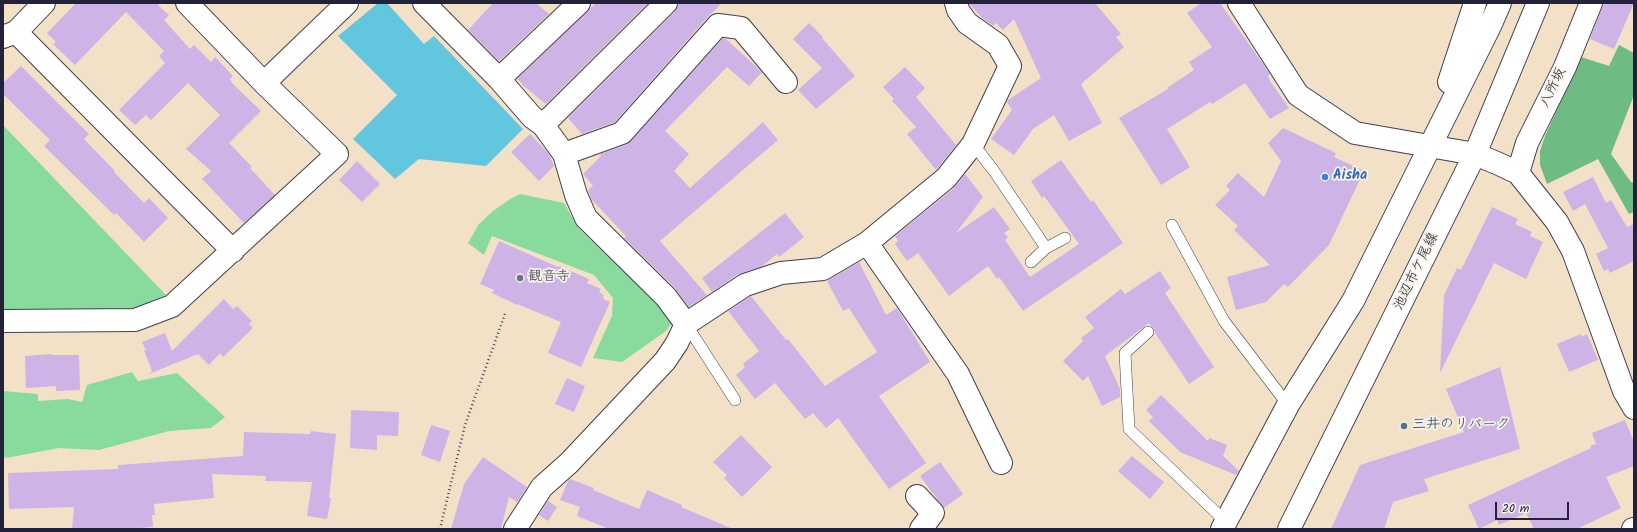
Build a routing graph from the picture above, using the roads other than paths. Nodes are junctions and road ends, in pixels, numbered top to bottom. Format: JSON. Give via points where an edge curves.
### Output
{"nodes":[{"id":1,"x":44,"y":3,"type":"edge"},
{"id":2,"x":186,"y":3,"type":"edge"},
{"id":3,"x":347,"y":3,"type":"edge"},
{"id":4,"x":424,"y":3,"type":"edge"},
{"id":5,"x":580,"y":3,"type":"edge"},
{"id":6,"x":666,"y":3,"type":"edge"},
{"id":7,"x":956,"y":3,"type":"edge"},
{"id":8,"x":1239,"y":3,"type":"edge"},
{"id":9,"x":1475,"y":3,"type":"edge"},
{"id":10,"x":1500,"y":3,"type":"edge"},
{"id":11,"x":1591,"y":3,"type":"edge"},
{"id":12,"x":1538,"y":6,"type":"edge"},
{"id":13,"x":9,"y":34,"type":"edge"},
{"id":14,"x":499,"y":79,"type":"junction"},
{"id":15,"x":786,"y":82,"type":"dead end"},
{"id":16,"x":264,"y":83,"type":"junction"},
{"id":17,"x":543,"y":125,"type":"junction"},
{"id":18,"x":973,"y":144,"type":"junction"},
{"id":19,"x":1429,"y":146,"type":"junction"},
{"id":20,"x":564,"y":154,"type":"junction"},
{"id":21,"x":1475,"y":154,"type":"junction"},
{"id":22,"x":1518,"y":173,"type":"junction"},
{"id":23,"x":1172,"y":225,"type":"dead end"},
{"id":24,"x":1065,"y":238,"type":"dead end"},
{"id":25,"x":868,"y":243,"type":"junction"},
{"id":26,"x":1046,"y":248,"type":"junction"},
{"id":27,"x":233,"y":251,"type":"junction"},
{"id":28,"x":1031,"y":262,"type":"dead end"},
{"id":29,"x":3,"y":321,"type":"edge"},
{"id":30,"x":686,"y":324,"type":"junction"},
{"id":31,"x":1148,"y":332,"type":"dead end"},
{"id":32,"x":735,"y":400,"type":"dead end"},
{"id":33,"x":1288,"y":404,"type":"junction"},
{"id":34,"x":1634,"y":408,"type":"edge"},
{"id":35,"x":1001,"y":463,"type":"dead end"},
{"id":36,"x":917,"y":496,"type":"dead end"},
{"id":37,"x":1224,"y":525,"type":"edge"},
{"id":38,"x":515,"y":529,"type":"edge"},
{"id":39,"x":921,"y":529,"type":"edge"},
{"id":40,"x":1289,"y":529,"type":"edge"}],
"edges":[{"from":1,"to":13,"type":"street"},
{"from":2,"to":16,"type":"street"},
{"from":3,"to":16,"type":"street"},
{"from":4,"to":14,"type":"street"},
{"from":5,"to":14,"type":"street"},
{"from":6,"to":17,"type":"street"},
{"from":7,"to":18,"type":"street","via":[[967,23],[998,45],[1010,66]]},
{"from":8,"to":19,"type":"street","via":[[1298,95],[1355,133]]},
{"from":9,"to":19,"type":"street"},
{"from":10,"to":19,"type":"street"},
{"from":11,"to":22,"type":"street","name":"八所坂","via":[[1565,67],[1527,143]]},
{"from":12,"to":21,"type":"street","name":"池辺市ケ尾線"},
{"from":13,"to":27,"type":"street"},
{"from":14,"to":17,"type":"street","via":[[532,117]]},
{"from":15,"to":20,"type":"street","via":[[741,28],[718,25],[622,133]]},
{"from":16,"to":27,"type":"street","via":[[337,154]]},
{"from":17,"to":20,"type":"street"},
{"from":18,"to":25,"type":"street","via":[[946,178]]},
{"from":18,"to":26,"type":"lane"},
{"from":19,"to":21,"type":"street"},
{"from":19,"to":33,"type":"street","via":[[1353,301]]},
{"from":20,"to":30,"type":"street","via":[[586,218],[666,297]]},
{"from":21,"to":22,"type":"street"},
{"from":21,"to":40,"type":"street","name":"池辺市ケ尾線"},
{"from":22,"to":34,"type":"street","via":[[1557,222],[1573,251],[1624,391]]},
{"from":23,"to":33,"type":"lane","via":[[1224,321]]},
{"from":24,"to":26,"type":"lane"},
{"from":25,"to":30,"type":"street","via":[[823,269],[781,273],[745,285]]},
{"from":25,"to":35,"type":"street","via":[[958,374]]},
{"from":26,"to":28,"type":"lane"},
{"from":27,"to":29,"type":"street","via":[[172,306],[135,320]]},
{"from":30,"to":32,"type":"lane"},
{"from":30,"to":38,"type":"street","via":[[665,361],[569,463],[542,487]]},
{"from":31,"to":37,"type":"lane","via":[[1126,353],[1129,428]]},
{"from":33,"to":37,"type":"street"},
{"from":36,"to":39,"type":"street","via":[[933,514]]}]}
